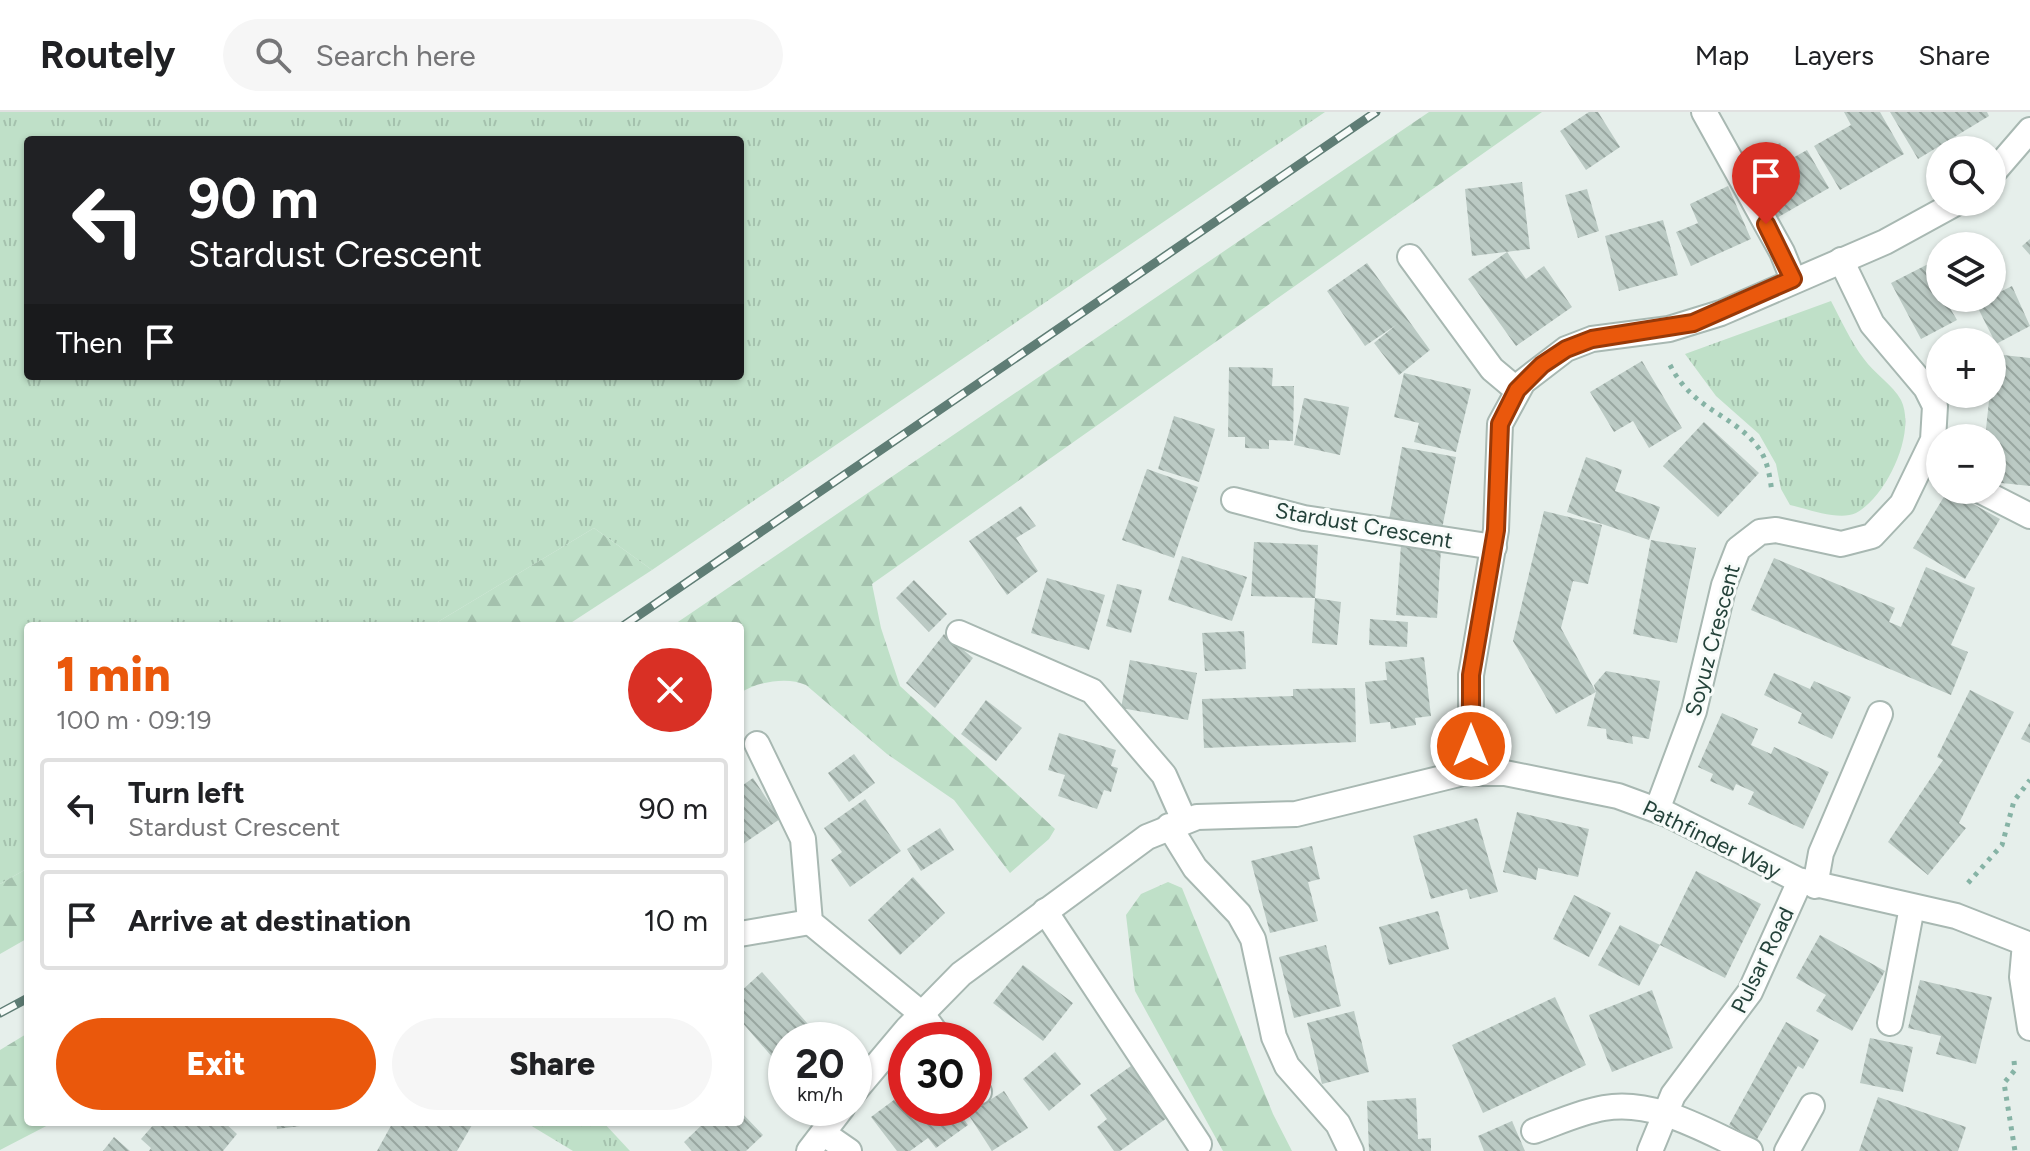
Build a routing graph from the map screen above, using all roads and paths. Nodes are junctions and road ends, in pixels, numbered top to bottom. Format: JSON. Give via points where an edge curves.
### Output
{"nodes":[{"id":1,"x":1704,"y":112,"type":"edge"},
{"id":2,"x":2030,"y":130,"type":"edge"},
{"id":3,"x":2006,"y":158,"type":"edge"},
{"id":4,"x":1932,"y":216,"type":"edge"},
{"id":5,"x":1410,"y":257,"type":"dead end"},
{"id":6,"x":1841,"y":260,"type":"junction"},
{"id":7,"x":1793,"y":279,"type":"junction"},
{"id":8,"x":1655,"y":331,"type":"junction"},
{"id":9,"x":1517,"y":390,"type":"junction"},
{"id":10,"x":1934,"y":424,"type":"edge"},
{"id":11,"x":1926,"y":474,"type":"edge"},
{"id":12,"x":1234,"y":500,"type":"dead end"},
{"id":13,"x":2006,"y":504,"type":"edge"},
{"id":14,"x":2030,"y":516,"type":"edge"},
{"id":15,"x":1776,"y":530,"type":"junction"},
{"id":16,"x":1494,"y":547,"type":"junction"},
{"id":17,"x":959,"y":633,"type":"dead end"},
{"id":18,"x":1880,"y":714,"type":"dead end"},
{"id":19,"x":757,"y":744,"type":"dead end"},
{"id":20,"x":1471,"y":772,"type":"junction"},
{"id":21,"x":2030,"y":780,"type":"edge"},
{"id":22,"x":1657,"y":810,"type":"junction"},
{"id":23,"x":1176,"y":823,"type":"junction"},
{"id":24,"x":1808,"y":883,"type":"junction"},
{"id":25,"x":1922,"y":909,"type":"junction"},
{"id":26,"x":1045,"y":911,"type":"junction"},
{"id":27,"x":810,"y":922,"type":"junction"},
{"id":28,"x":744,"y":933,"type":"edge"},
{"id":29,"x":2028,"y":938,"type":"edge"},
{"id":30,"x":922,"y":1014,"type":"junction"},
{"id":31,"x":928,"y":1022,"type":"edge"},
{"id":32,"x":1890,"y":1023,"type":"dead end"},
{"id":33,"x":2030,"y":1028,"type":"edge"},
{"id":34,"x":872,"y":1071,"type":"edge"},
{"id":35,"x":1812,"y":1106,"type":"dead end"},
{"id":36,"x":1664,"y":1113,"type":"junction"},
{"id":37,"x":828,"y":1126,"type":"edge"},
{"id":38,"x":1534,"y":1131,"type":"dead end"},
{"id":39,"x":816,"y":1142,"type":"edge"},
{"id":40,"x":1199,"y":1144,"type":"dead end"},
{"id":41,"x":849,"y":1151,"type":"edge"},
{"id":42,"x":1351,"y":1151,"type":"edge"},
{"id":43,"x":1650,"y":1151,"type":"edge"},
{"id":44,"x":1750,"y":1151,"type":"edge"},
{"id":45,"x":1787,"y":1151,"type":"edge"}],
"edges":[{"from":1,"to":7,"type":"street"},
{"from":2,"to":3,"type":"street"},
{"from":4,"to":6,"type":"street"},
{"from":5,"to":9,"type":"street","via":[[1492,369]]},
{"from":6,"to":7,"type":"street"},
{"from":6,"to":10,"type":"street","via":[[1872,324],[1926,388],[1935,406]]},
{"from":7,"to":8,"type":"street","via":[[1721,313]]},
{"from":8,"to":9,"type":"street","via":[[1592,339],[1566,349]]},
{"from":8,"to":15,"type":"path","via":[[1682,389],[1761,451]]},
{"from":9,"to":16,"type":"street","via":[[1500,424]]},
{"from":11,"to":15,"type":"street","via":[[1872,536],[1841,544]]},
{"from":12,"to":16,"type":"street","name":"Stardust Crescent","via":[[1304,518]]},
{"from":13,"to":14,"type":"street"},
{"from":15,"to":22,"type":"street","name":"Soyuz Crescent","via":[[1746,540],[1730,564],[1694,711]]},
{"from":16,"to":20,"type":"street","via":[[1471,675]]},
{"from":17,"to":23,"type":"street","via":[[1092,691],[1164,775]]},
{"from":18,"to":24,"type":"street"},
{"from":19,"to":27,"type":"street","via":[[803,839]]},
{"from":20,"to":22,"type":"street","name":"Pathfinder Way","via":[[1537,778]]},
{"from":20,"to":23,"type":"street","name":"Pathfinder Way","via":[[1296,814],[1218,815]]},
{"from":21,"to":25,"type":"path","via":[[2014,801],[2002,845],[1965,890],[1939,883]]},
{"from":22,"to":24,"type":"street","name":"Pathfinder Way"},
{"from":23,"to":26,"type":"street","name":"Pathfinder Way","via":[[1111,860]]},
{"from":23,"to":42,"type":"street","via":[[1195,868],[1239,914],[1253,939],[1283,1056],[1338,1124]]},
{"from":24,"to":25,"type":"street","name":"Pathfinder Way"},
{"from":24,"to":36,"type":"street","name":"Pulsar Road","via":[[1737,1014],[1685,1076]]},
{"from":25,"to":29,"type":"street","name":"Pathfinder Way"},
{"from":25,"to":32,"type":"street"},
{"from":26,"to":30,"type":"street","name":"Pathfinder Way","via":[[961,974]]},
{"from":26,"to":40,"type":"street"},
{"from":27,"to":28,"type":"street"},
{"from":27,"to":30,"type":"street"},
{"from":29,"to":33,"type":"street","name":"Pathfinder Way","via":[[2022,977]]},
{"from":30,"to":31,"type":"street"},
{"from":30,"to":34,"type":"street","name":"Pathfinder Way"},
{"from":35,"to":45,"type":"street"},
{"from":36,"to":38,"type":"street","via":[[1634,1106],[1606,1108]]},
{"from":36,"to":43,"type":"street","name":"Pulsar Road"},
{"from":36,"to":44,"type":"street"},
{"from":37,"to":39,"type":"street"},
{"from":39,"to":41,"type":"street"}]}
